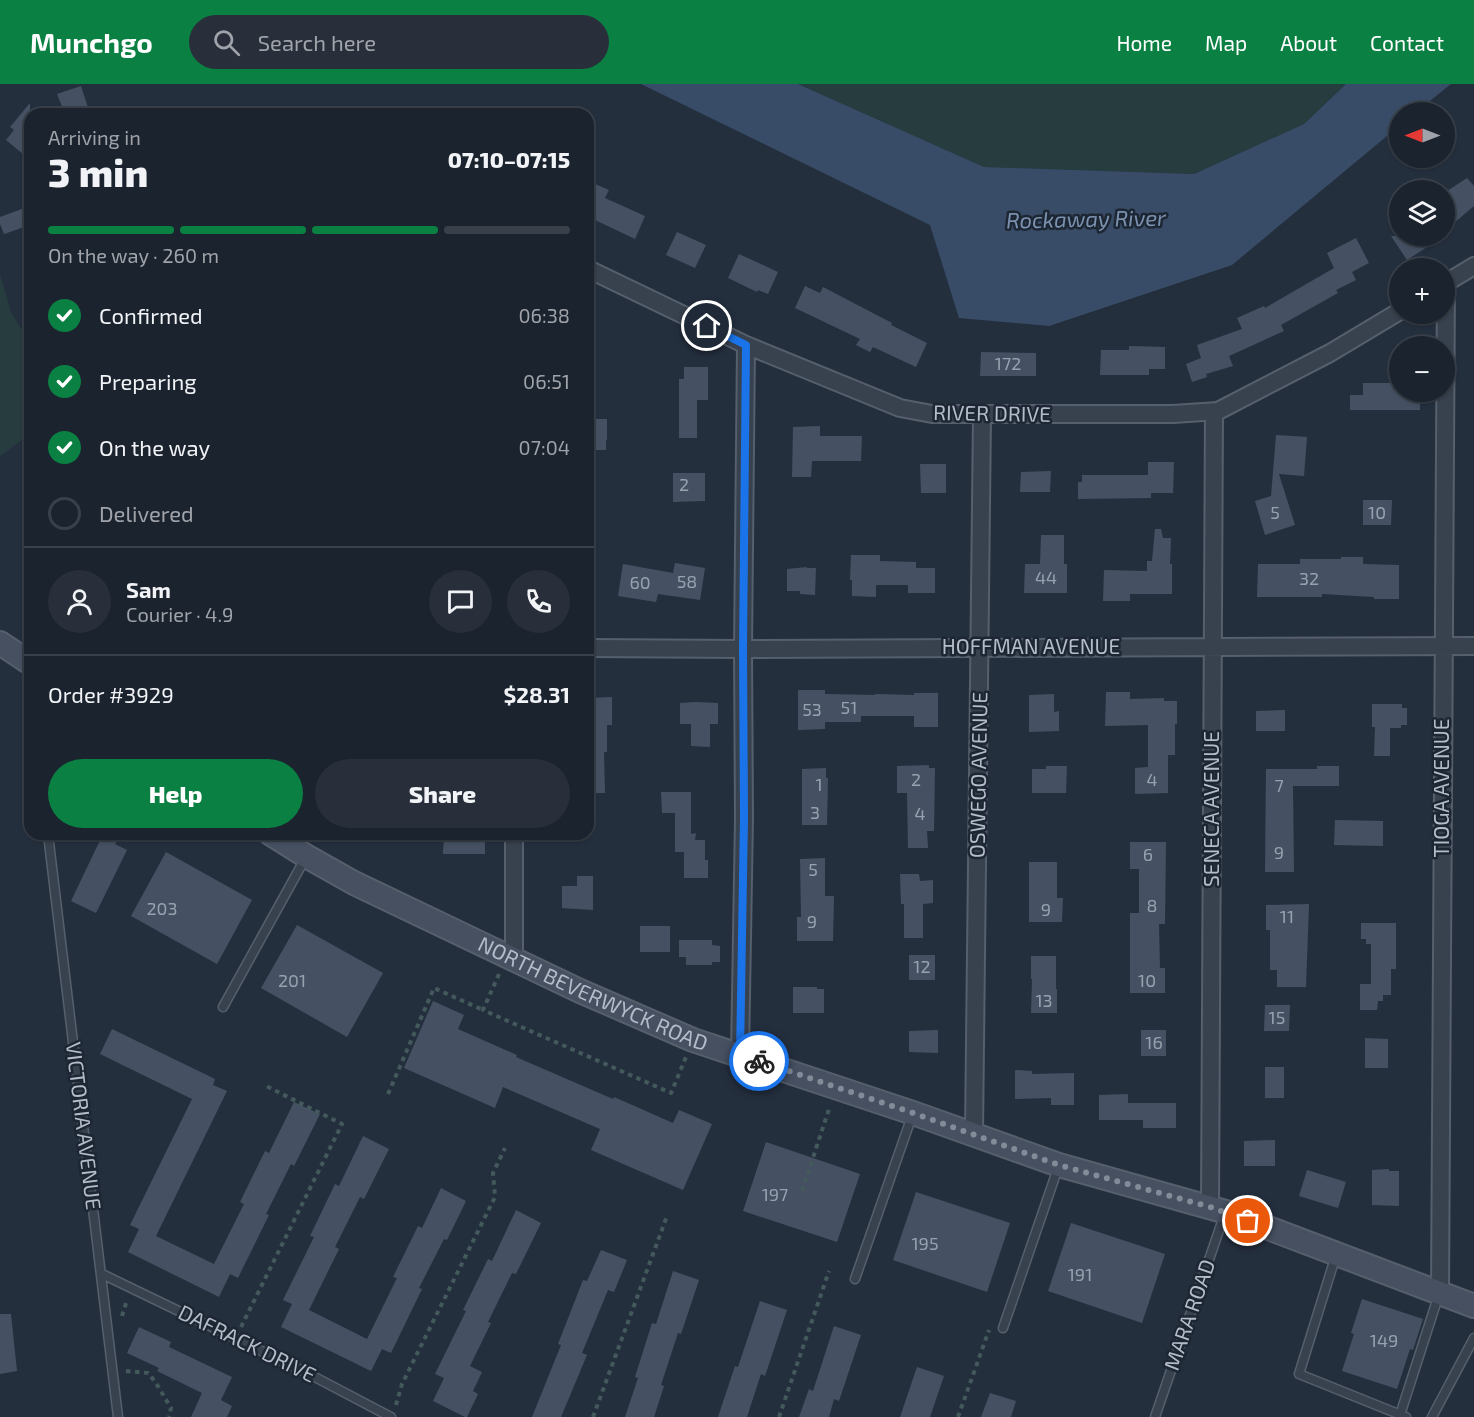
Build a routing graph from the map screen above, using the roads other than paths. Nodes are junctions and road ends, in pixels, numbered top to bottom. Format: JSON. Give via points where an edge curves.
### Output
{"nodes":[{"id":1,"x":1474,"y":266,"type":"edge"},
{"id":2,"x":594,"y":273,"type":"edge"},
{"id":3,"x":1455,"y":278,"type":"edge"},
{"id":4,"x":1389,"y":317,"type":"edge"},
{"id":5,"x":1445,"y":324,"type":"edge"},
{"id":6,"x":746,"y":345,"type":"junction"},
{"id":7,"x":1214,"y":411,"type":"junction"},
{"id":8,"x":982,"y":415,"type":"junction"},
{"id":9,"x":0,"y":643,"type":"edge"},
{"id":10,"x":1474,"y":646,"type":"edge"},
{"id":11,"x":1213,"y":647,"type":"junction"},
{"id":12,"x":1443,"y":647,"type":"junction"},
{"id":13,"x":594,"y":648,"type":"edge"},
{"id":14,"x":980,"y":648,"type":"junction"},
{"id":15,"x":743,"y":649,"type":"junction"},
{"id":16,"x":24,"y":659,"type":"edge"},
{"id":17,"x":49,"y":840,"type":"edge"},
{"id":18,"x":281,"y":840,"type":"edge"},
{"id":19,"x":514,"y":840,"type":"edge"},
{"id":20,"x":306,"y":856,"type":"junction"},
{"id":21,"x":510,"y":957,"type":"junction"},
{"id":22,"x":223,"y":1007,"type":"dead end"},
{"id":23,"x":740,"y":1055,"type":"junction"},
{"id":24,"x":913,"y":1113,"type":"junction"},
{"id":25,"x":975,"y":1134,"type":"junction"},
{"id":26,"x":1059,"y":1165,"type":"junction"},
{"id":27,"x":1218,"y":1210,"type":"junction"},
{"id":28,"x":1336,"y":1254,"type":"junction"},
{"id":29,"x":102,"y":1274,"type":"junction"},
{"id":30,"x":855,"y":1279,"type":"dead end"},
{"id":31,"x":1440,"y":1293,"type":"junction"},
{"id":32,"x":1474,"y":1306,"type":"edge"},
{"id":33,"x":1004,"y":1328,"type":"dead end"},
{"id":34,"x":1474,"y":1338,"type":"edge"},
{"id":35,"x":1403,"y":1416,"type":"edge"},
{"id":36,"x":118,"y":1417,"type":"edge"},
{"id":37,"x":391,"y":1417,"type":"edge"},
{"id":38,"x":1155,"y":1417,"type":"edge"},
{"id":39,"x":1432,"y":1417,"type":"edge"}],
"edges":[{"from":1,"to":3,"type":"street"},
{"from":2,"to":6,"type":"street","name":"RIVER DRIVE"},
{"from":4,"to":7,"type":"street","name":"RIVER DRIVE"},
{"from":5,"to":12,"type":"street","name":"TIOGA AVENUE"},
{"from":6,"to":8,"type":"street","name":"RIVER DRIVE","via":[[900,408],[932,414]]},
{"from":6,"to":15,"type":"street"},
{"from":7,"to":8,"type":"street","name":"RIVER DRIVE"},
{"from":7,"to":11,"type":"street","name":"SENECA AVENUE"},
{"from":8,"to":14,"type":"street","name":"OSWEGO AVENUE"},
{"from":9,"to":16,"type":"street"},
{"from":10,"to":12,"type":"street","name":"HOFFMAN AVENUE"},
{"from":11,"to":12,"type":"street","name":"HOFFMAN AVENUE"},
{"from":11,"to":14,"type":"street","name":"HOFFMAN AVENUE"},
{"from":11,"to":27,"type":"street","name":"SENECA AVENUE"},
{"from":12,"to":31,"type":"street","name":"TIOGA AVENUE"},
{"from":13,"to":15,"type":"street","name":"HOFFMAN AVENUE"},
{"from":14,"to":15,"type":"street","name":"HOFFMAN AVENUE"},
{"from":14,"to":25,"type":"street","name":"OSWEGO AVENUE"},
{"from":15,"to":23,"type":"street"},
{"from":17,"to":29,"type":"lane","name":"VICTORIA AVENUE"},
{"from":18,"to":20,"type":"street","name":"NORTH BEVERWYCK ROAD"},
{"from":19,"to":21,"type":"street"},
{"from":20,"to":21,"type":"street","name":"NORTH BEVERWYCK ROAD"},
{"from":20,"to":22,"type":"lane"},
{"from":21,"to":23,"type":"street","name":"NORTH BEVERWYCK ROAD","via":[[693,1040]]},
{"from":23,"to":24,"type":"street","name":"NORTH BEVERWYCK ROAD"},
{"from":24,"to":25,"type":"street","name":"NORTH BEVERWYCK ROAD"},
{"from":24,"to":30,"type":"lane"},
{"from":25,"to":26,"type":"street","name":"NORTH BEVERWYCK ROAD"},
{"from":26,"to":27,"type":"street","name":"NORTH BEVERWYCK ROAD"},
{"from":26,"to":33,"type":"lane"},
{"from":27,"to":28,"type":"street","name":"NORTH BEVERWYCK ROAD"},
{"from":27,"to":38,"type":"lane","name":"MARA ROAD"},
{"from":28,"to":31,"type":"street","name":"NORTH BEVERWYCK ROAD"},
{"from":28,"to":35,"type":"lane","via":[[1299,1374]]},
{"from":29,"to":36,"type":"lane","name":"VICTORIA AVENUE"},
{"from":29,"to":37,"type":"lane","name":"DAFRACK DRIVE"},
{"from":31,"to":32,"type":"street","name":"NORTH BEVERWYCK ROAD"},
{"from":31,"to":35,"type":"lane"},
{"from":34,"to":39,"type":"lane"}]}
